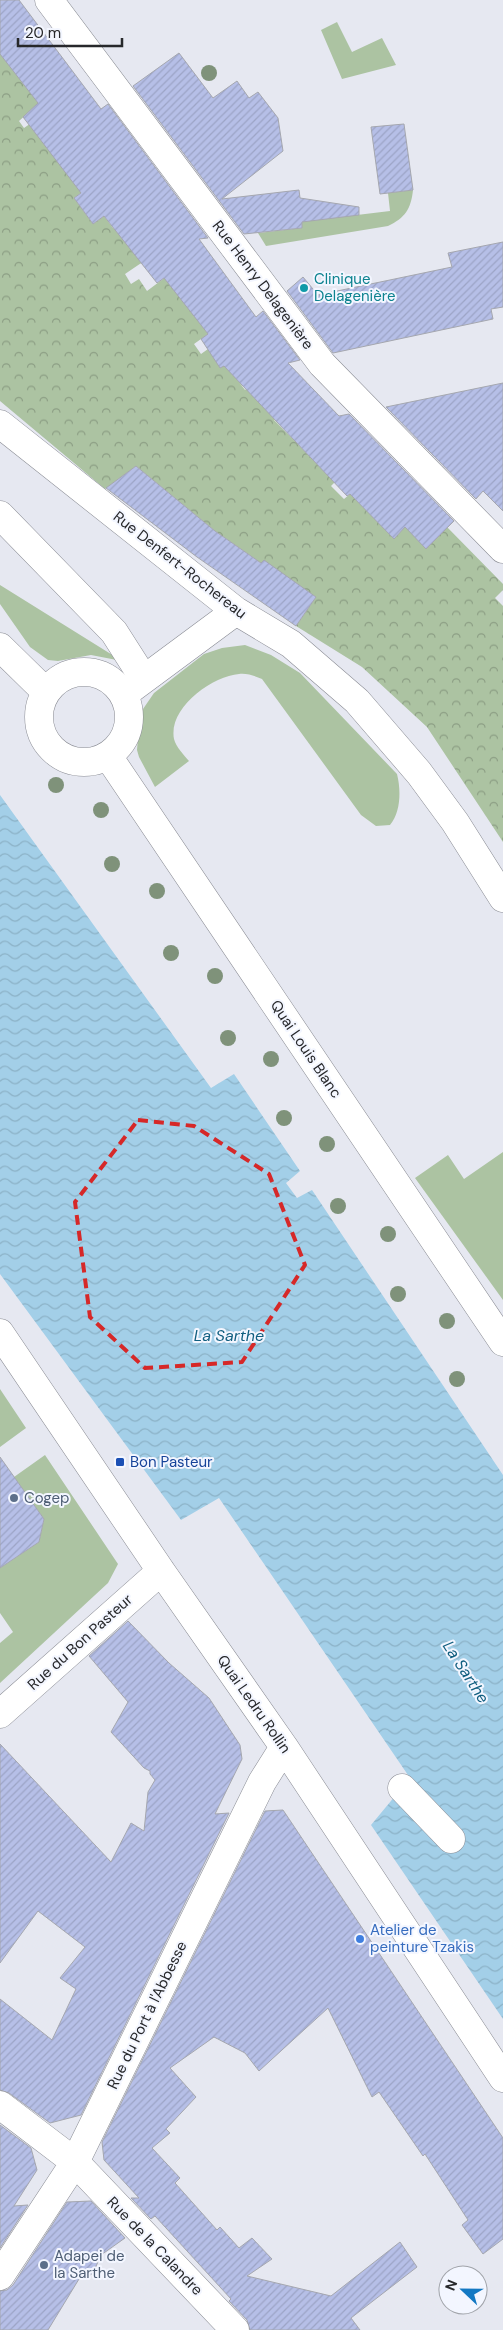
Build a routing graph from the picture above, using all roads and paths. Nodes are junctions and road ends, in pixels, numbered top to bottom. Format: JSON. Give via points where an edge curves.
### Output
{"nodes":[{"id":1,"x":49,"y":0,"type":"edge"},
{"id":2,"x":0,"y":425,"type":"edge"},
{"id":3,"x":0,"y":515,"type":"edge"},
{"id":4,"x":499,"y":540,"type":"edge"},
{"id":5,"x":236,"y":611,"type":"junction"},
{"id":6,"x":0,"y":647,"type":"edge"},
{"id":7,"x":134,"y":687,"type":"junction"},
{"id":8,"x":46,"y":692,"type":"junction"},
{"id":9,"x":108,"y":756,"type":"junction"},
{"id":10,"x":503,"y":898,"type":"edge"},
{"id":11,"x":0,"y":1333,"type":"edge"},
{"id":12,"x":503,"y":1342,"type":"edge"},
{"id":13,"x":161,"y":1571,"type":"junction"},
{"id":14,"x":0,"y":1714,"type":"edge"},
{"id":15,"x":284,"y":1747,"type":"junction"},
{"id":16,"x":402,"y":1788,"type":"dead end"},
{"id":17,"x":451,"y":1839,"type":"dead end"},
{"id":18,"x":503,"y":2078,"type":"edge"},
{"id":19,"x":0,"y":2105,"type":"edge"},
{"id":20,"x":75,"y":2162,"type":"junction"},
{"id":21,"x":0,"y":2276,"type":"edge"},
{"id":22,"x":235,"y":2330,"type":"edge"}],
"edges":[{"from":1,"to":4,"type":"street","name":"Rue Henry Delagenière","via":[[322,364]]},
{"from":2,"to":5,"type":"street","name":"Rue Denfert-Rochereau"},
{"from":3,"to":7,"type":"street","via":[[114,632]]},
{"from":5,"to":7,"type":"street"},
{"from":5,"to":10,"type":"street","name":"Rue Denfert-Rochereau","via":[[291,644],[357,701],[424,780]]},
{"from":6,"to":8,"type":"street"},
{"from":7,"to":8,"type":"street","via":[[84,671],[61,678]]},
{"from":7,"to":9,"type":"street","via":[[127,735]]},
{"from":8,"to":9,"type":"street","via":[[39,718],[46,741],[53,750],[63,757],[86,763]]},
{"from":9,"to":12,"type":"street","name":"Quai Louis Blanc"},
{"from":11,"to":13,"type":"street","name":"Quai Ledru Rollin"},
{"from":13,"to":14,"type":"street","name":"Rue du Bon Pasteur"},
{"from":13,"to":15,"type":"street","name":"Quai Ledru Rollin"},
{"from":15,"to":18,"type":"street","name":"Quai Ledru Rollin"},
{"from":15,"to":20,"type":"street","name":"Rue du Port à l'Abbesse","via":[[258,1790]]},
{"from":16,"to":17,"type":"street"},
{"from":19,"to":20,"type":"street"},
{"from":20,"to":21,"type":"street","name":"Rue du Port à l'Abbesse"},
{"from":20,"to":22,"type":"street","name":"Rue de la Calandre"}]}
